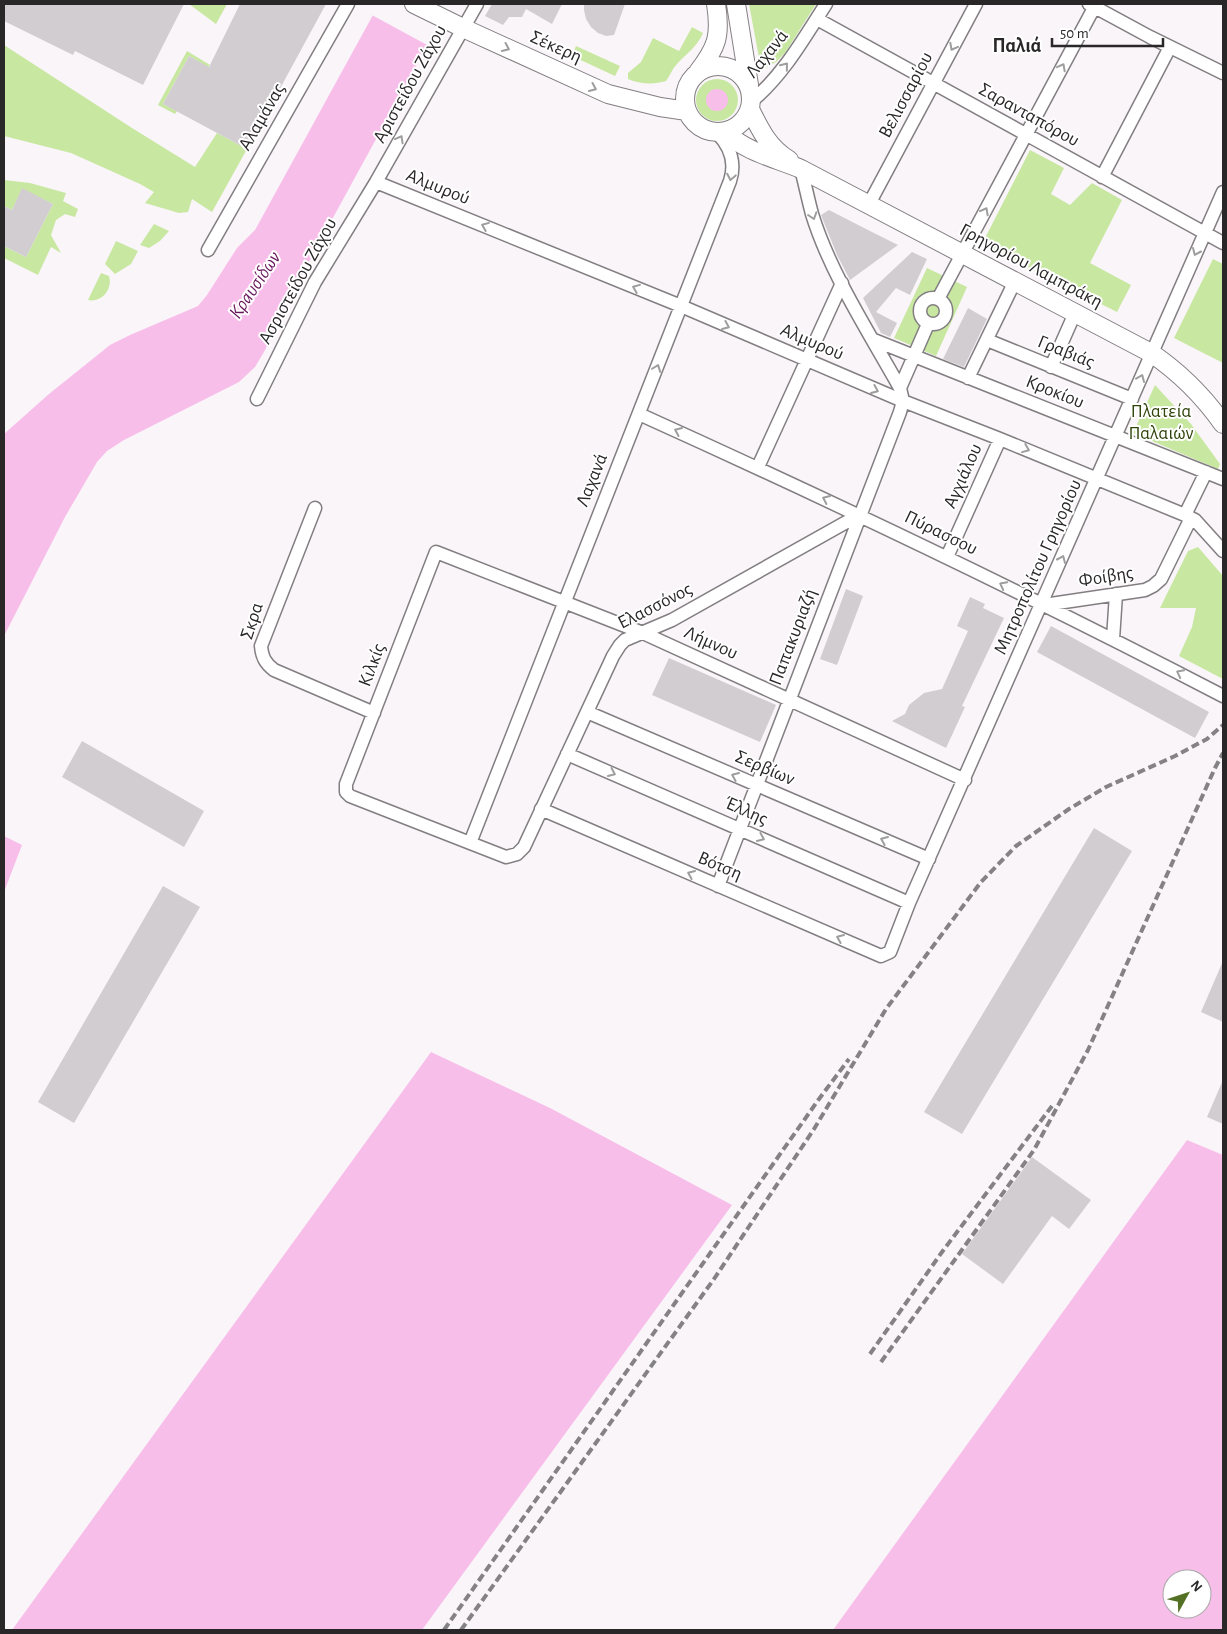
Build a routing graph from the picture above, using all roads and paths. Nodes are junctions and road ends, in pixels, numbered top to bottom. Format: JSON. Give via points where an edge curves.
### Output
{"nodes":[{"id":1,"x":348,"y":4,"type":"edge"},
{"id":2,"x":414,"y":4,"type":"edge"},
{"id":3,"x":477,"y":4,"type":"edge"},
{"id":4,"x":716,"y":4,"type":"edge"},
{"id":5,"x":736,"y":4,"type":"edge"},
{"id":6,"x":826,"y":4,"type":"edge"},
{"id":7,"x":976,"y":4,"type":"edge"},
{"id":8,"x":1093,"y":5,"type":"edge"},
{"id":9,"x":816,"y":19,"type":"junction"},
{"id":10,"x":458,"y":26,"type":"junction"},
{"id":11,"x":1170,"y":47,"type":"junction"},
{"id":12,"x":1223,"y":73,"type":"edge"},
{"id":13,"x":696,"y":74,"type":"junction"},
{"id":14,"x":934,"y":83,"type":"junction"},
{"id":15,"x":751,"y":99,"type":"junction"},
{"id":16,"x":687,"y":111,"type":"junction"},
{"id":17,"x":721,"y":133,"type":"junction"},
{"id":18,"x":1026,"y":134,"type":"junction"},
{"id":19,"x":801,"y":169,"type":"junction"},
{"id":20,"x":1102,"y":176,"type":"junction"},
{"id":21,"x":376,"y":182,"type":"junction"},
{"id":22,"x":1223,"y":192,"type":"edge"},
{"id":23,"x":869,"y":204,"type":"junction"},
{"id":24,"x":1205,"y":233,"type":"junction"},
{"id":25,"x":1223,"y":243,"type":"edge"},
{"id":26,"x":208,"y":250,"type":"dead end"},
{"id":27,"x":962,"y":254,"type":"junction"},
{"id":28,"x":1015,"y":281,"type":"junction"},
{"id":29,"x":842,"y":283,"type":"junction"},
{"id":30,"x":938,"y":299,"type":"junction"},
{"id":31,"x":681,"y":306,"type":"junction"},
{"id":32,"x":1075,"y":313,"type":"junction"},
{"id":33,"x":928,"y":324,"type":"junction"},
{"id":34,"x":874,"y":340,"type":"junction"},
{"id":35,"x":987,"y":340,"type":"junction"},
{"id":36,"x":1151,"y":353,"type":"junction"},
{"id":37,"x":914,"y":357,"type":"junction"},
{"id":38,"x":807,"y":360,"type":"junction"},
{"id":39,"x":1051,"y":366,"type":"junction"},
{"id":40,"x":968,"y":378,"type":"junction"},
{"id":41,"x":900,"y":388,"type":"junction"},
{"id":42,"x":1132,"y":399,"type":"junction"},
{"id":43,"x":257,"y":400,"type":"dead end"},
{"id":44,"x":903,"y":401,"type":"junction"},
{"id":45,"x":639,"y":414,"type":"junction"},
{"id":46,"x":1223,"y":422,"type":"edge"},
{"id":47,"x":1116,"y":437,"type":"junction"},
{"id":48,"x":1000,"y":439,"type":"junction"},
{"id":49,"x":758,"y":467,"type":"junction"},
{"id":50,"x":1206,"y":472,"type":"junction"},
{"id":51,"x":1098,"y":478,"type":"junction"},
{"id":52,"x":1223,"y":479,"type":"edge"},
{"id":53,"x":315,"y":508,"type":"dead end"},
{"id":54,"x":860,"y":514,"type":"junction"},
{"id":55,"x":1188,"y":516,"type":"junction"},
{"id":56,"x":1223,"y":551,"type":"edge"},
{"id":57,"x":436,"y":552,"type":"joint"},
{"id":58,"x":947,"y":557,"type":"junction"},
{"id":59,"x":1116,"y":594,"type":"junction"},
{"id":60,"x":564,"y":602,"type":"junction"},
{"id":61,"x":1043,"y":605,"type":"junction"},
{"id":62,"x":643,"y":633,"type":"junction"},
{"id":63,"x":1113,"y":639,"type":"junction"},
{"id":64,"x":1223,"y":696,"type":"edge"},
{"id":65,"x":789,"y":699,"type":"junction"},
{"id":66,"x":587,"y":712,"type":"junction"},
{"id":67,"x":374,"y":713,"type":"junction"},
{"id":68,"x":567,"y":754,"type":"junction"},
{"id":69,"x":964,"y":780,"type":"junction"},
{"id":70,"x":756,"y":785,"type":"junction"},
{"id":71,"x":541,"y":809,"type":"junction"},
{"id":72,"x":740,"y":829,"type":"junction"},
{"id":73,"x":470,"y":843,"type":"junction"},
{"id":74,"x":929,"y":859,"type":"junction"},
{"id":75,"x":718,"y":886,"type":"junction"},
{"id":76,"x":909,"y":903,"type":"junction"},
{"id":77,"x":885,"y":955,"type":"joint"}],
"edges":[{"from":1,"to":26,"type":"street","name":"Αλαμάνας"},
{"from":2,"to":10,"type":"main road","name":"Σέκερη"},
{"from":3,"to":10,"type":"street","name":"Αριστείδου Ζάχου"},
{"from":4,"to":13,"type":"main road","via":[[716,42]]},
{"from":5,"to":15,"type":"main road","name":"Γρηγορίου Λαμπράκη"},
{"from":6,"to":9,"type":"street","name":"Λαχανά"},
{"from":7,"to":14,"type":"street","name":"Βελισσαρίου","one_way":true},
{"from":8,"to":11,"type":"street"},
{"from":18,"to":8,"type":"street","one_way":true},
{"from":9,"to":14,"type":"street","name":"Σαρανταπόρου"},
{"from":15,"to":9,"type":"street","name":"Λαχανά","one_way":true,"via":[[790,60]]},
{"from":10,"to":16,"type":"main road","name":"Σέκερη","one_way":true,"via":[[608,94]]},
{"from":21,"to":10,"type":"street","name":"Αριστείδου Ζάχου","one_way":true},
{"from":11,"to":12,"type":"street"},
{"from":11,"to":20,"type":"street"},
{"from":13,"to":15,"type":"main road","via":[[708,67],[727,67],[740,74]]},
{"from":13,"to":16,"type":"main road","via":[[686,91]]},
{"from":14,"to":18,"type":"street","name":"Σαρανταπόρου"},
{"from":14,"to":23,"type":"street","name":"Βελισσαρίου"},
{"from":15,"to":17,"type":"main road","via":[[742,123]]},
{"from":15,"to":19,"type":"main road","name":"Γρηγορίου Λαμπράκη","via":[[763,135],[770,145]]},
{"from":16,"to":17,"type":"main road","via":[[696,124],[709,132]]},
{"from":17,"to":19,"type":"main road","name":"Γρηγορίου Λαμπράκη","via":[[749,149]]},
{"from":17,"to":31,"type":"street","name":"Λαχανά","one_way":true,"via":[[730,149],[732,176]]},
{"from":18,"to":20,"type":"street","name":"Σαρανταπόρου"},
{"from":27,"to":18,"type":"street","one_way":true},
{"from":19,"to":23,"type":"main road","name":"Γρηγορίου Λαμπράκη"},
{"from":19,"to":29,"type":"street","one_way":true,"via":[[812,214]]},
{"from":20,"to":24,"type":"street","name":"Σαρανταπόρου"},
{"from":31,"to":21,"type":"street","name":"Αλμυρού","one_way":true},
{"from":21,"to":43,"type":"street","name":"Ασριστείδου Ζάχου","via":[[315,282]]},
{"from":22,"to":24,"type":"street","name":"Μητροπολίτου Γρηγορίου"},
{"from":23,"to":27,"type":"main road","name":"Γρηγορίου Λαμπράκη"},
{"from":24,"to":25,"type":"street","name":"Σαρανταπόρου"},
{"from":24,"to":36,"type":"street","name":"Μητροπολίτου Γρηγορίου","one_way":true},
{"from":27,"to":28,"type":"main road","name":"Γρηγορίου Λαμπράκη"},
{"from":27,"to":30,"type":"street"},
{"from":28,"to":32,"type":"main road","name":"Γρηγορίου Λαμπράκη"},
{"from":28,"to":35,"type":"street"},
{"from":29,"to":34,"type":"street"},
{"from":29,"to":38,"type":"street"},
{"from":30,"to":33,"type":"street","via":[[945,306],[945,316],[938,324]]},
{"from":30,"to":33,"type":"street","via":[[927,299],[920,306],[920,316]]},
{"from":31,"to":38,"type":"street","name":"Αλμυρού","one_way":true},
{"from":45,"to":31,"type":"street","name":"Λαχανά","one_way":true},
{"from":32,"to":36,"type":"main road","name":"Γρηγορίου Λαμπράκη"},
{"from":32,"to":39,"type":"street"},
{"from":33,"to":37,"type":"street"},
{"from":34,"to":37,"type":"street","name":"Κροκίου"},
{"from":34,"to":41,"type":"street"},
{"from":35,"to":39,"type":"street","name":"Γραβιάς"},
{"from":35,"to":40,"type":"street"},
{"from":42,"to":36,"type":"street","name":"Μητροπολίτου Γρηγορίου","one_way":true},
{"from":36,"to":46,"type":"main road","name":"Γρηγορίου Λαμπράκη","via":[[1170,367]]},
{"from":37,"to":40,"type":"street","name":"Κροκίου"},
{"from":37,"to":41,"type":"street"},
{"from":38,"to":44,"type":"street","name":"Αλμυρού","one_way":true},
{"from":38,"to":49,"type":"street"},
{"from":39,"to":42,"type":"street","name":"Γραβιάς"},
{"from":40,"to":47,"type":"street","name":"Κροκίου"},
{"from":41,"to":44,"type":"street"},
{"from":42,"to":47,"type":"street","name":"Μητροπολίτου Γρηγορίου"},
{"from":44,"to":48,"type":"street","name":"Αλμυρού"},
{"from":44,"to":54,"type":"street","name":"Παπακυριαζή"},
{"from":49,"to":45,"type":"street","name":"Πύρασσου","one_way":true},
{"from":45,"to":60,"type":"street","name":"Λαχανά"},
{"from":47,"to":50,"type":"street","name":"Κροκίου"},
{"from":47,"to":51,"type":"street","name":"Μητροπολίτου Γρηγορίου"},
{"from":48,"to":51,"type":"street","name":"Αλμυρού","one_way":true},
{"from":48,"to":58,"type":"street","name":"Αγχιάλου"},
{"from":54,"to":49,"type":"street","name":"Πύρασσου","one_way":true},
{"from":50,"to":52,"type":"street","name":"Κροκίου"},
{"from":50,"to":55,"type":"street","name":"Φοίβης"},
{"from":51,"to":55,"type":"street","name":"Αλμυρού"},
{"from":61,"to":51,"type":"street","name":"Μητροπολίτου Γρηγορίου","one_way":true},
{"from":53,"to":67,"type":"street","name":"Σκρα","via":[[261,646],[262,655],[274,670]]},
{"from":54,"to":58,"type":"street","name":"Πύρασσου"},
{"from":54,"to":62,"type":"street","name":"Ελασσόνος","via":[[672,620]]},
{"from":54,"to":65,"type":"street","name":"Παπακυριαζή"},
{"from":55,"to":56,"type":"street","name":"Αλμυρού"},
{"from":55,"to":59,"type":"street","name":"Φοίβης","via":[[1161,580],[1145,590]]},
{"from":57,"to":60,"type":"street","name":"Λήμνου"},
{"from":57,"to":67,"type":"street","name":"Κιλκίς"},
{"from":61,"to":58,"type":"street","name":"Πύρασσου","one_way":true},
{"from":59,"to":61,"type":"street","name":"Φοίβης"},
{"from":59,"to":63,"type":"street"},
{"from":60,"to":62,"type":"street","name":"Λήμνου"},
{"from":60,"to":73,"type":"street","name":"Λαχανά"},
{"from":61,"to":63,"type":"street","name":"Πύρασσου"},
{"from":61,"to":69,"type":"street","name":"Μητροπολίτου Γρηγορίου"},
{"from":62,"to":65,"type":"street","name":"Λήμνου"},
{"from":62,"to":66,"type":"street","name":"Ελασσόνος","via":[[620,645]]},
{"from":64,"to":63,"type":"street","name":"Πύρασσου","one_way":true},
{"from":65,"to":69,"type":"street","name":"Λήμνου"},
{"from":65,"to":70,"type":"street","name":"Παπακυριαζή"},
{"from":66,"to":68,"type":"street","name":"Ελασσόνος"},
{"from":70,"to":66,"type":"street","name":"Σερβίων","one_way":true},
{"from":67,"to":73,"type":"street","name":"Κιλκίς","via":[[346,784],[346,792]]},
{"from":68,"to":71,"type":"street","name":"Ελασσόνος"},
{"from":68,"to":72,"type":"street","name":"Έλλης","one_way":true},
{"from":69,"to":74,"type":"street","name":"Μητροπολίτου Γρηγορίου"},
{"from":70,"to":72,"type":"street","name":"Παπακυριαζή"},
{"from":74,"to":70,"type":"street","name":"Σερβίων","one_way":true},
{"from":71,"to":73,"type":"street","name":"Ελασσόνος","via":[[524,847],[517,854],[506,857]]},
{"from":75,"to":71,"type":"street","name":"Βότση","one_way":true},
{"from":72,"to":75,"type":"street","name":"Παπακυριαζή"},
{"from":72,"to":76,"type":"street","name":"Έλλης","one_way":true},
{"from":74,"to":76,"type":"street","name":"Μητροπολίτου Γρηγορίου"},
{"from":77,"to":75,"type":"street","name":"Βότση","one_way":true},
{"from":76,"to":77,"type":"street","name":"Μητροπολίτου Γρηγορίου","via":[[890,952]]}]}
